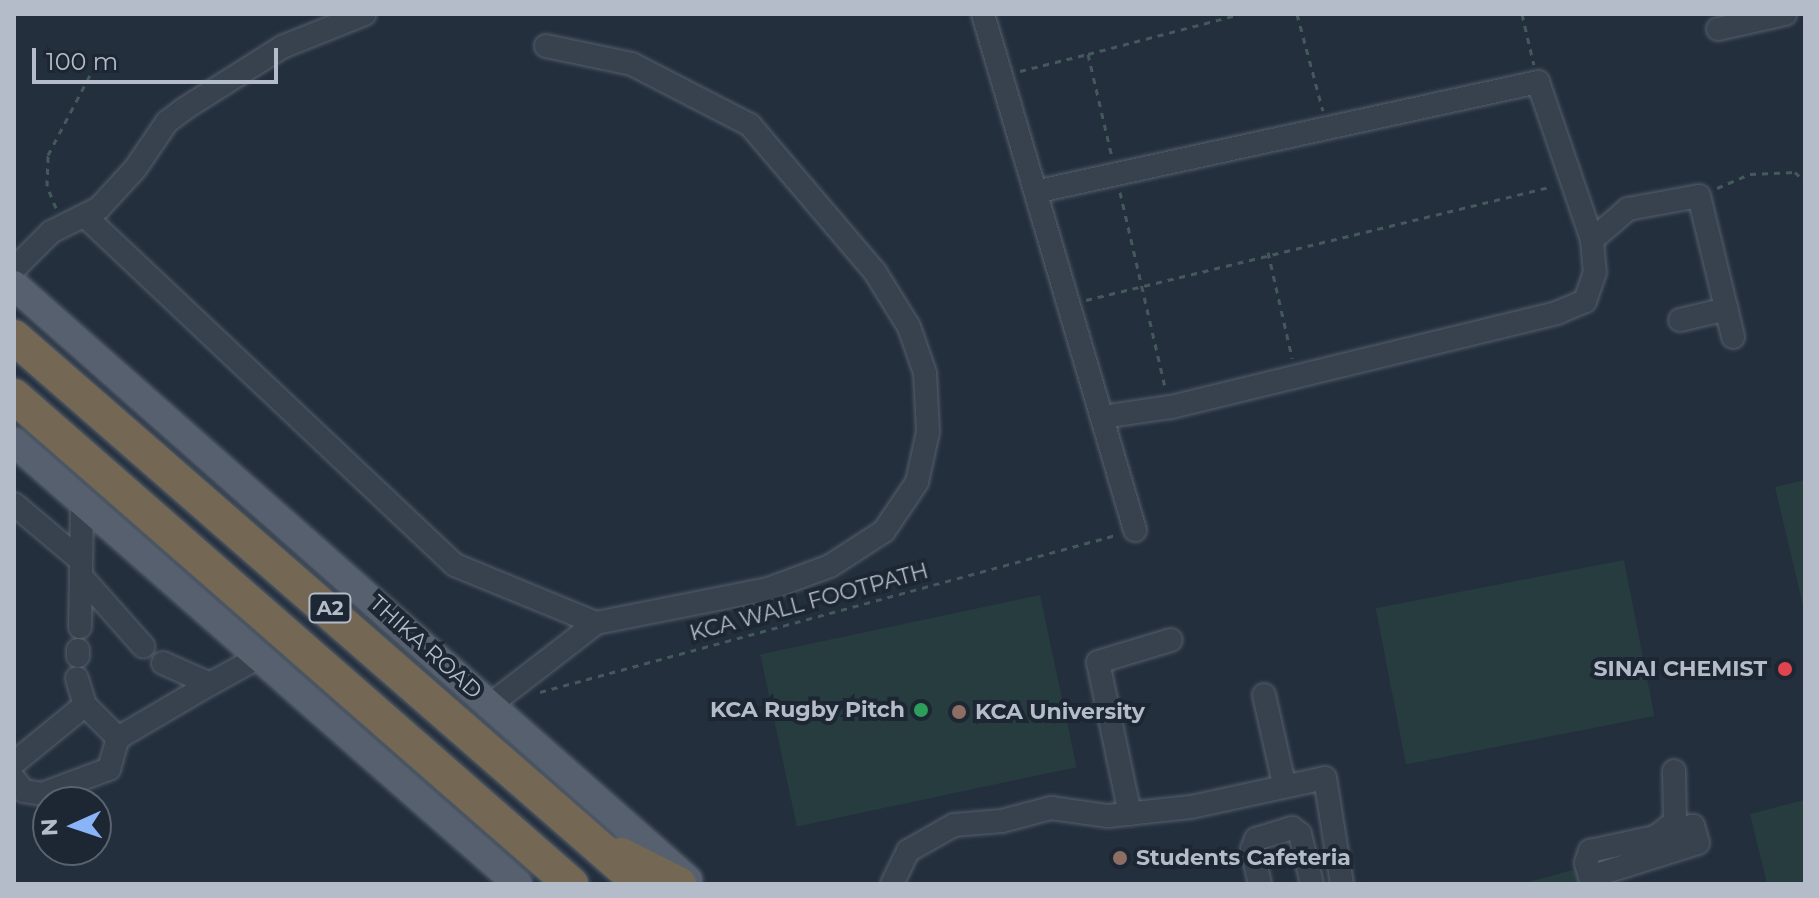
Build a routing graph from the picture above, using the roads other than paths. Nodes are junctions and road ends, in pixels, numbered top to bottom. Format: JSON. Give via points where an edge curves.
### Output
{"nodes":[{"id":1,"x":365,"y":14,"type":"edge"},
{"id":2,"x":983,"y":14,"type":"edge"},
{"id":3,"x":1785,"y":14,"type":"edge"},
{"id":4,"x":1718,"y":29,"type":"dead end"},
{"id":5,"x":546,"y":46,"type":"dead end"},
{"id":6,"x":1039,"y":191,"type":"junction"},
{"id":7,"x":87,"y":218,"type":"junction"},
{"id":8,"x":1592,"y":240,"type":"junction"},
{"id":9,"x":14,"y":269,"type":"edge"},
{"id":10,"x":14,"y":285,"type":"edge"},
{"id":11,"x":1727,"y":309,"type":"junction"},
{"id":12,"x":1680,"y":320,"type":"dead end"},
{"id":13,"x":14,"y":337,"type":"edge"},
{"id":14,"x":1733,"y":337,"type":"dead end"},
{"id":15,"x":14,"y":396,"type":"edge"},
{"id":16,"x":1102,"y":417,"type":"junction"},
{"id":17,"x":14,"y":442,"type":"edge"},
{"id":18,"x":82,"y":502,"type":"junction"},
{"id":19,"x":14,"y":504,"type":"edge"},
{"id":20,"x":1135,"y":530,"type":"road end"},
{"id":21,"x":80,"y":567,"type":"junction"},
{"id":22,"x":596,"y":623,"type":"junction"},
{"id":23,"x":80,"y":627,"type":"dead end"},
{"id":24,"x":1171,"y":640,"type":"dead end"},
{"id":25,"x":143,"y":646,"type":"dead end"},
{"id":26,"x":259,"y":657,"type":"junction"},
{"id":27,"x":78,"y":661,"type":"dead end"},
{"id":28,"x":163,"y":663,"type":"dead end"},
{"id":29,"x":210,"y":684,"type":"junction"},
{"id":30,"x":1264,"y":695,"type":"dead end"},
{"id":31,"x":85,"y":705,"type":"junction"},
{"id":32,"x":490,"y":705,"type":"junction"},
{"id":33,"x":118,"y":738,"type":"junction"},
{"id":34,"x":14,"y":763,"type":"edge"},
{"id":35,"x":1674,"y":771,"type":"dead end"},
{"id":36,"x":14,"y":779,"type":"edge"},
{"id":37,"x":1284,"y":784,"type":"junction"},
{"id":38,"x":1130,"y":814,"type":"junction"},
{"id":39,"x":1668,"y":831,"type":"junction"},
{"id":40,"x":1332,"y":838,"type":"junction"},
{"id":41,"x":592,"y":841,"type":"junction"},
{"id":42,"x":561,"y":878,"type":"edge"},
{"id":43,"x":1591,"y":881,"type":"edge"},
{"id":44,"x":518,"y":884,"type":"edge"},
{"id":45,"x":641,"y":884,"type":"edge"},
{"id":46,"x":679,"y":884,"type":"edge"},
{"id":47,"x":692,"y":884,"type":"edge"},
{"id":48,"x":892,"y":884,"type":"edge"},
{"id":49,"x":1260,"y":884,"type":"edge"},
{"id":50,"x":1312,"y":884,"type":"edge"},
{"id":51,"x":1342,"y":884,"type":"edge"},
{"id":52,"x":1354,"y":884,"type":"edge"}],
"edges":[{"from":1,"to":7,"type":"street","via":[[282,47],[184,109],[167,122],[114,194]]},
{"from":2,"to":6,"type":"street"},
{"from":3,"to":4,"type":"street"},
{"from":5,"to":22,"type":"street","via":[[632,64],[750,125],[875,272],[909,327],[925,373],[928,432],[917,482],[884,531],[830,566],[768,589]]},
{"from":6,"to":8,"type":"street","via":[[1538,82]]},
{"from":6,"to":16,"type":"street"},
{"from":7,"to":9,"type":"street","via":[[33,246]]},
{"from":7,"to":22,"type":"street","via":[[455,565]]},
{"from":8,"to":11,"type":"street","via":[[1628,209],[1699,196]]},
{"from":8,"to":16,"type":"street","via":[[1595,272],[1585,301],[1557,313],[1170,407]]},
{"from":10,"to":32,"type":"main road","name":"THIKA ROAD"},
{"from":11,"to":12,"type":"street"},
{"from":11,"to":14,"type":"street"},
{"from":13,"to":41,"type":"highway","name":"THIKA ROAD","number":"A2"},
{"from":15,"to":42,"type":"highway","number":"A2"},
{"from":16,"to":20,"type":"street"},
{"from":17,"to":18,"type":"main road"},
{"from":18,"to":21,"type":"street"},
{"from":18,"to":26,"type":"main road"},
{"from":19,"to":21,"type":"street"},
{"from":21,"to":23,"type":"street"},
{"from":21,"to":25,"type":"street"},
{"from":22,"to":32,"type":"street"},
{"from":24,"to":38,"type":"street","via":[[1098,662]]},
{"from":26,"to":29,"type":"street"},
{"from":26,"to":44,"type":"main road"},
{"from":27,"to":31,"type":"street"},
{"from":28,"to":29,"type":"street"},
{"from":29,"to":33,"type":"street"},
{"from":30,"to":37,"type":"street"},
{"from":31,"to":33,"type":"street"},
{"from":31,"to":34,"type":"street"},
{"from":32,"to":47,"type":"main road","name":"THIKA ROAD"},
{"from":33,"to":36,"type":"street","via":[[109,769],[49,793],[29,793]]},
{"from":35,"to":39,"type":"street","via":[[1677,813]]},
{"from":37,"to":38,"type":"street","via":[[1191,807]]},
{"from":37,"to":40,"type":"street","via":[[1325,778]]},
{"from":38,"to":48,"type":"street","via":[[1051,808],[1002,821],[954,825],[908,851]]},
{"from":39,"to":43,"type":"street","via":[[1590,851],[1586,863]]},
{"from":39,"to":43,"type":"street","via":[[1693,826],[1698,843]]},
{"from":40,"to":51,"type":"street"},
{"from":40,"to":52,"type":"street","via":[[1348,860]]},
{"from":41,"to":45,"type":"highway","name":"THIKA ROAD","number":"A2"},
{"from":41,"to":46,"type":"highway"},
{"from":49,"to":50,"type":"street","via":[[1252,849],[1256,839],[1292,828],[1300,834]]}]}
